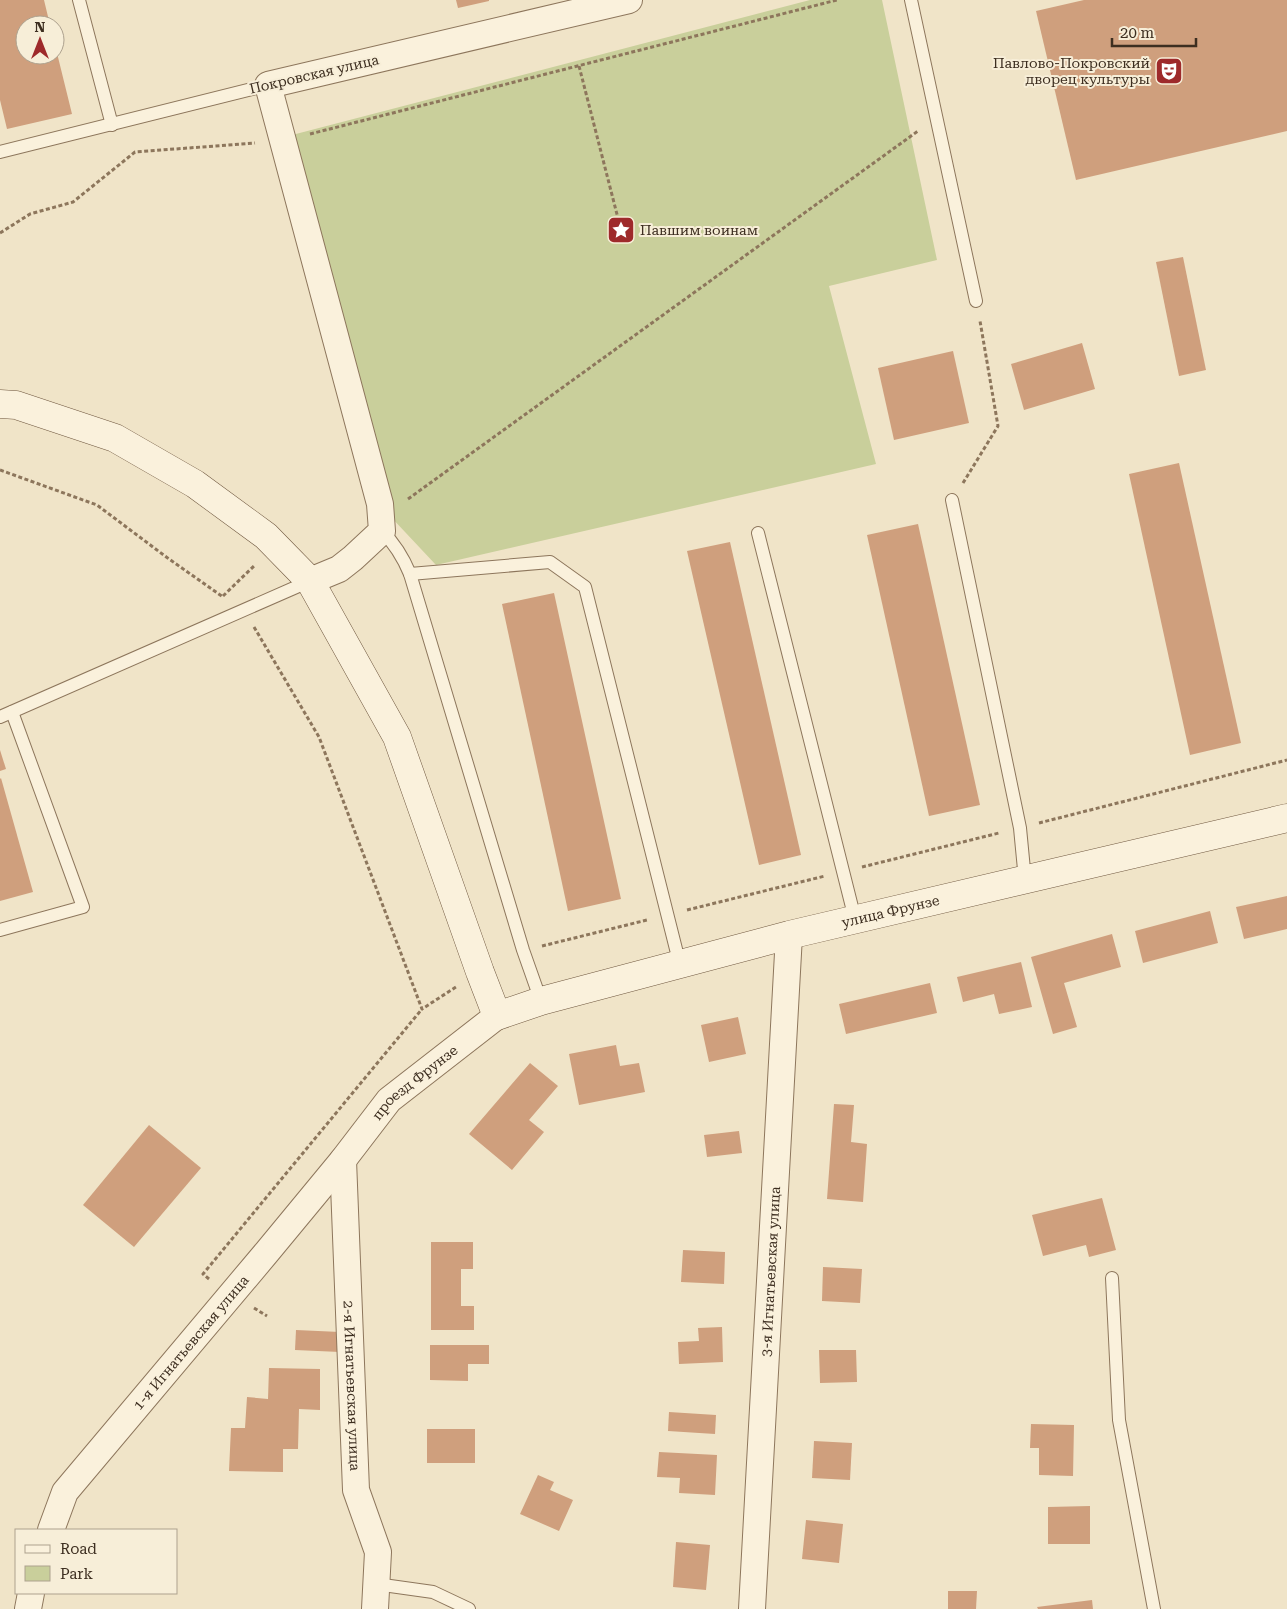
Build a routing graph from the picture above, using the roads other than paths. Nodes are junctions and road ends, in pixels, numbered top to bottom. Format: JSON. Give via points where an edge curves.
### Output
{"nodes":[{"id":1,"x":79,"y":0,"type":"edge"},
{"id":2,"x":629,"y":0,"type":"edge"},
{"id":3,"x":911,"y":0,"type":"edge"},
{"id":4,"x":268,"y":85,"type":"junction"},
{"id":5,"x":112,"y":125,"type":"junction"},
{"id":6,"x":0,"y":152,"type":"edge"},
{"id":7,"x":976,"y":301,"type":"road end"},
{"id":8,"x":0,"y":404,"type":"edge"},
{"id":9,"x":952,"y":500,"type":"road end"},
{"id":10,"x":382,"y":531,"type":"junction"},
{"id":11,"x":758,"y":533,"type":"dead end"},
{"id":12,"x":410,"y":574,"type":"junction"},
{"id":13,"x":310,"y":581,"type":"junction"},
{"id":14,"x":12,"y":712,"type":"junction"},
{"id":15,"x":0,"y":717,"type":"edge"},
{"id":16,"x":1287,"y":818,"type":"edge"},
{"id":17,"x":1025,"y":880,"type":"junction"},
{"id":18,"x":855,"y":920,"type":"junction"},
{"id":19,"x":0,"y":930,"type":"edge"},
{"id":20,"x":789,"y":935,"type":"junction"},
{"id":21,"x":680,"y":965,"type":"junction"},
{"id":22,"x":541,"y":1001,"type":"junction"},
{"id":23,"x":497,"y":1016,"type":"junction"},
{"id":24,"x":343,"y":1160,"type":"junction"},
{"id":25,"x":1112,"y":1278,"type":"dead end"},
{"id":26,"x":51,"y":1529,"type":"edge"},
{"id":27,"x":30,"y":1594,"type":"edge"},
{"id":28,"x":375,"y":1596,"type":"edge"},
{"id":29,"x":28,"y":1609,"type":"edge"},
{"id":30,"x":469,"y":1609,"type":"edge"},
{"id":31,"x":752,"y":1609,"type":"edge"},
{"id":32,"x":1154,"y":1609,"type":"edge"}],
"edges":[{"from":1,"to":5,"type":"lane"},
{"from":2,"to":4,"type":"street","name":"Покровская улица"},
{"from":3,"to":7,"type":"lane"},
{"from":4,"to":5,"type":"lane","name":"Покровская улица"},
{"from":4,"to":10,"type":"street","via":[[380,504]]},
{"from":5,"to":6,"type":"lane","name":"Покровская улица"},
{"from":8,"to":13,"type":"main road","via":[[16,405],[115,438],[195,484],[266,536]]},
{"from":9,"to":17,"type":"lane","via":[[1020,828]]},
{"from":10,"to":12,"type":"lane","via":[[404,558]]},
{"from":10,"to":13,"type":"street","via":[[340,569]]},
{"from":11,"to":18,"type":"lane"},
{"from":12,"to":21,"type":"lane","via":[[550,562],[585,587]]},
{"from":12,"to":22,"type":"lane"},
{"from":13,"to":14,"type":"lane"},
{"from":13,"to":23,"type":"main road","via":[[397,737]]},
{"from":14,"to":15,"type":"lane"},
{"from":14,"to":19,"type":"lane","via":[[83,907]]},
{"from":16,"to":17,"type":"main road","name":"улица Фрунзе"},
{"from":17,"to":18,"type":"main road","name":"улица Фрунзе"},
{"from":18,"to":20,"type":"main road","name":"улица Фрунзе"},
{"from":20,"to":21,"type":"main road","name":"улица Фрунзе"},
{"from":20,"to":31,"type":"street","name":"3-я Игнатьевская улица"},
{"from":21,"to":22,"type":"main road","name":"улица Фрунзе"},
{"from":22,"to":23,"type":"main road","name":"улица Фрунзе"},
{"from":23,"to":24,"type":"street","name":"проезд Фрунзе","via":[[389,1100]]},
{"from":24,"to":26,"type":"street","name":"1-я Игнатьевская улица","via":[[240,1300],[65,1492]]},
{"from":24,"to":28,"type":"street","name":"2-я Игнатьевская улица","via":[[356,1490],[378,1552]]},
{"from":25,"to":32,"type":"lane","via":[[1118,1420]]},
{"from":27,"to":29,"type":"street"},
{"from":28,"to":30,"type":"lane","via":[[433,1592]]}]}
